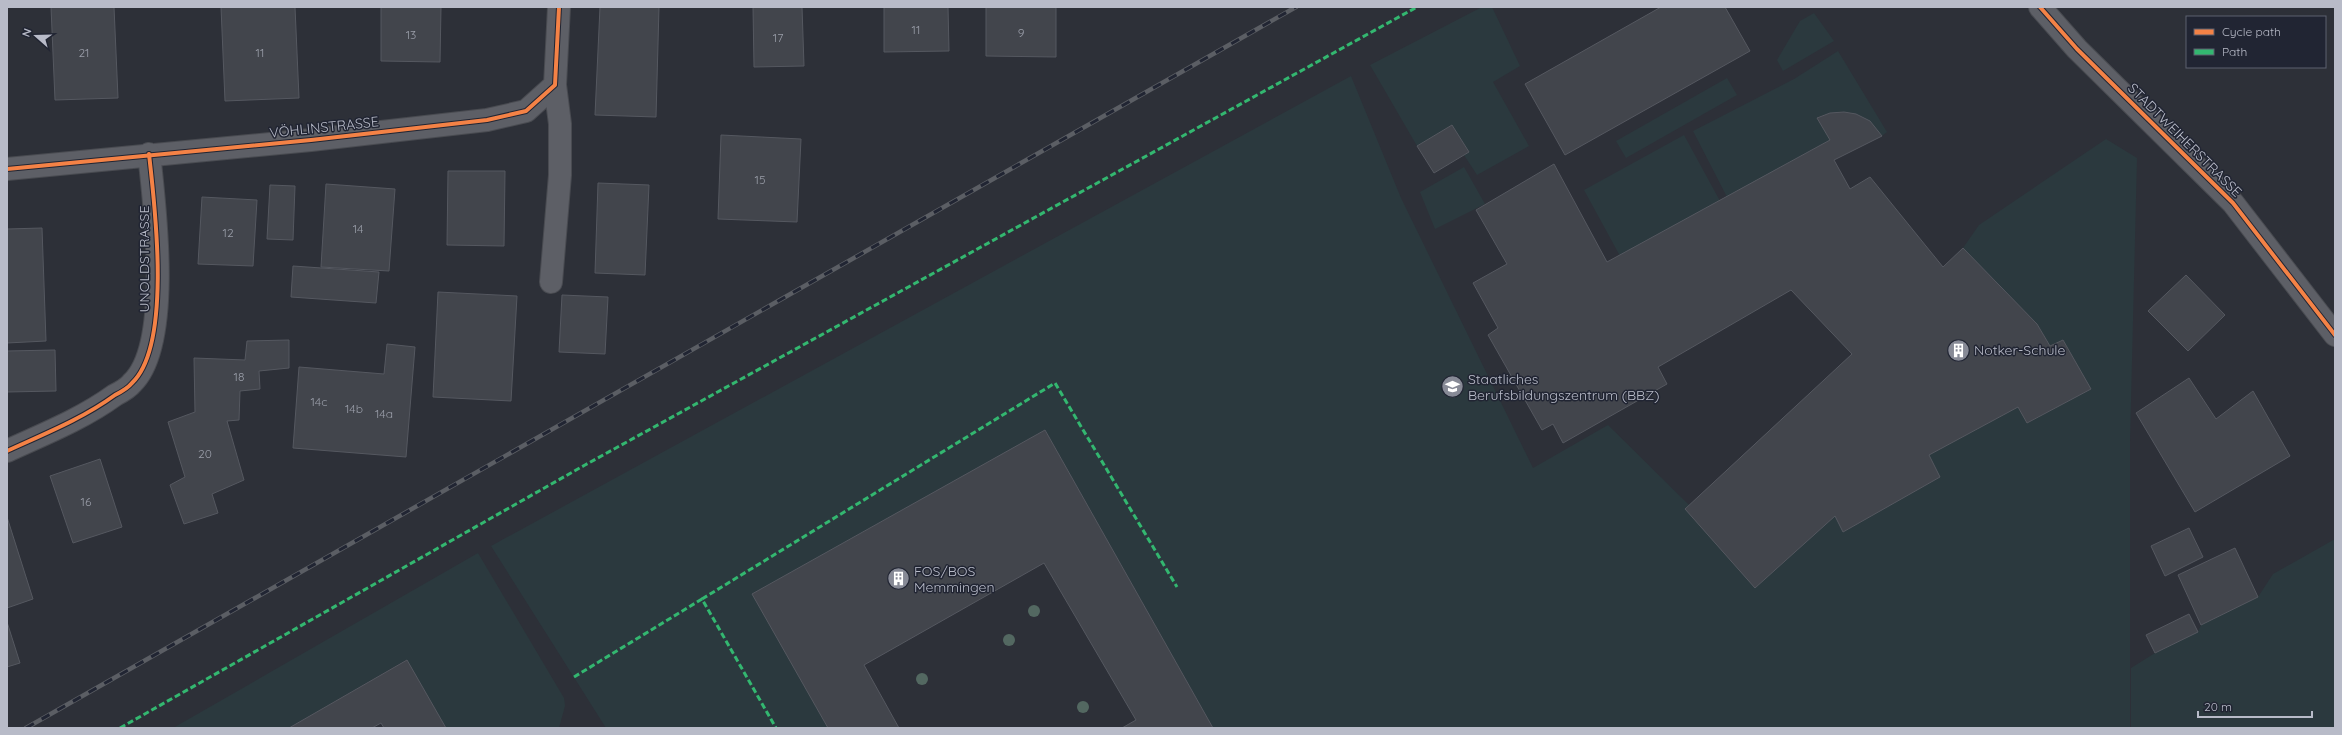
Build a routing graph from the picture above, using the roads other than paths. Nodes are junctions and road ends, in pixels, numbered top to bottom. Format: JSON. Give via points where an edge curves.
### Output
{"nodes":[{"id":1,"x":559,"y":7,"type":"edge"},
{"id":2,"x":2040,"y":7,"type":"edge"},
{"id":3,"x":555,"y":85,"type":"junction"},
{"id":4,"x":149,"y":154,"type":"junction"},
{"id":5,"x":7,"y":170,"type":"edge"},
{"id":6,"x":551,"y":282,"type":"dead end"},
{"id":7,"x":2335,"y":335,"type":"edge"},
{"id":8,"x":7,"y":451,"type":"edge"}],
"edges":[{"from":1,"to":3,"type":"street"},
{"from":2,"to":7,"type":"street","name":"STADTWEIHERSTRASSE","via":[[2077,49],[2234,203]]},
{"from":3,"to":4,"type":"street","name":"VÖHLINSTRASSE","via":[[526,111],[487,120],[312,140]]},
{"from":3,"to":6,"type":"street","via":[[560,124],[560,175]]},
{"from":4,"to":5,"type":"street","name":"VÖHLINSTRASSE"},
{"from":4,"to":8,"type":"street","name":"UNOLDSTRASSE","via":[[155,207],[157,308],[148,359],[133,383],[94,410]]}]}
